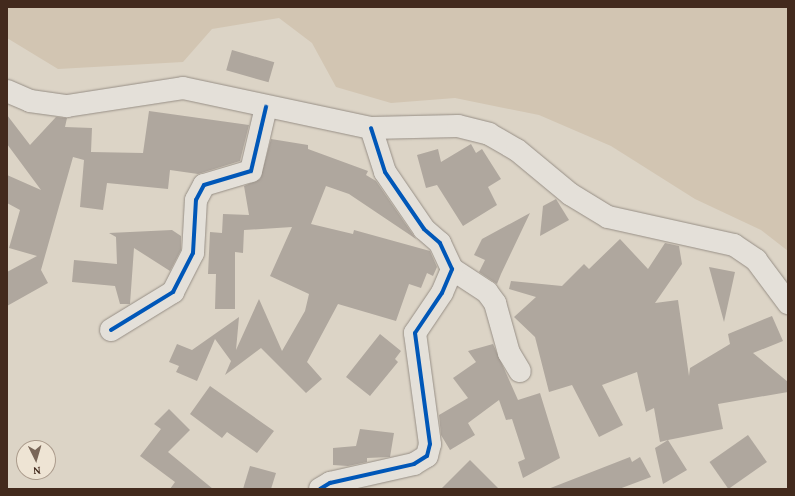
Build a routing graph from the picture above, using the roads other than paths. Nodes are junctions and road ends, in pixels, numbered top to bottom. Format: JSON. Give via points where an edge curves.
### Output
{"nodes":[{"id":1,"x":7,"y":91,"type":"edge"},
{"id":2,"x":266,"y":107,"type":"junction"},
{"id":3,"x":371,"y":128,"type":"junction"},
{"id":4,"x":452,"y":269,"type":"junction"},
{"id":5,"x":788,"y":303,"type":"edge"},
{"id":6,"x":110,"y":330,"type":"dead end"},
{"id":7,"x":520,"y":371,"type":"dead end"},
{"id":8,"x":320,"y":489,"type":"edge"}],
"edges":[{"from":1,"to":2,"type":"street","via":[[30,101],[67,106],[183,88]]},
{"from":2,"to":3,"type":"street"},
{"from":2,"to":6,"type":"street","via":[[251,172],[204,185],[196,200],[193,253],[172,292]]},
{"from":3,"to":4,"type":"street","via":[[385,172],[424,229],[440,243]]},
{"from":3,"to":5,"type":"street","via":[[458,126],[489,134],[517,150],[570,194],[608,217],[734,245],[756,260]]},
{"from":4,"to":7,"type":"street","via":[[487,292],[495,303],[509,354]]},
{"from":4,"to":8,"type":"street","via":[[442,293],[415,333],[430,444],[426,456],[400,469],[330,483]]}]}
